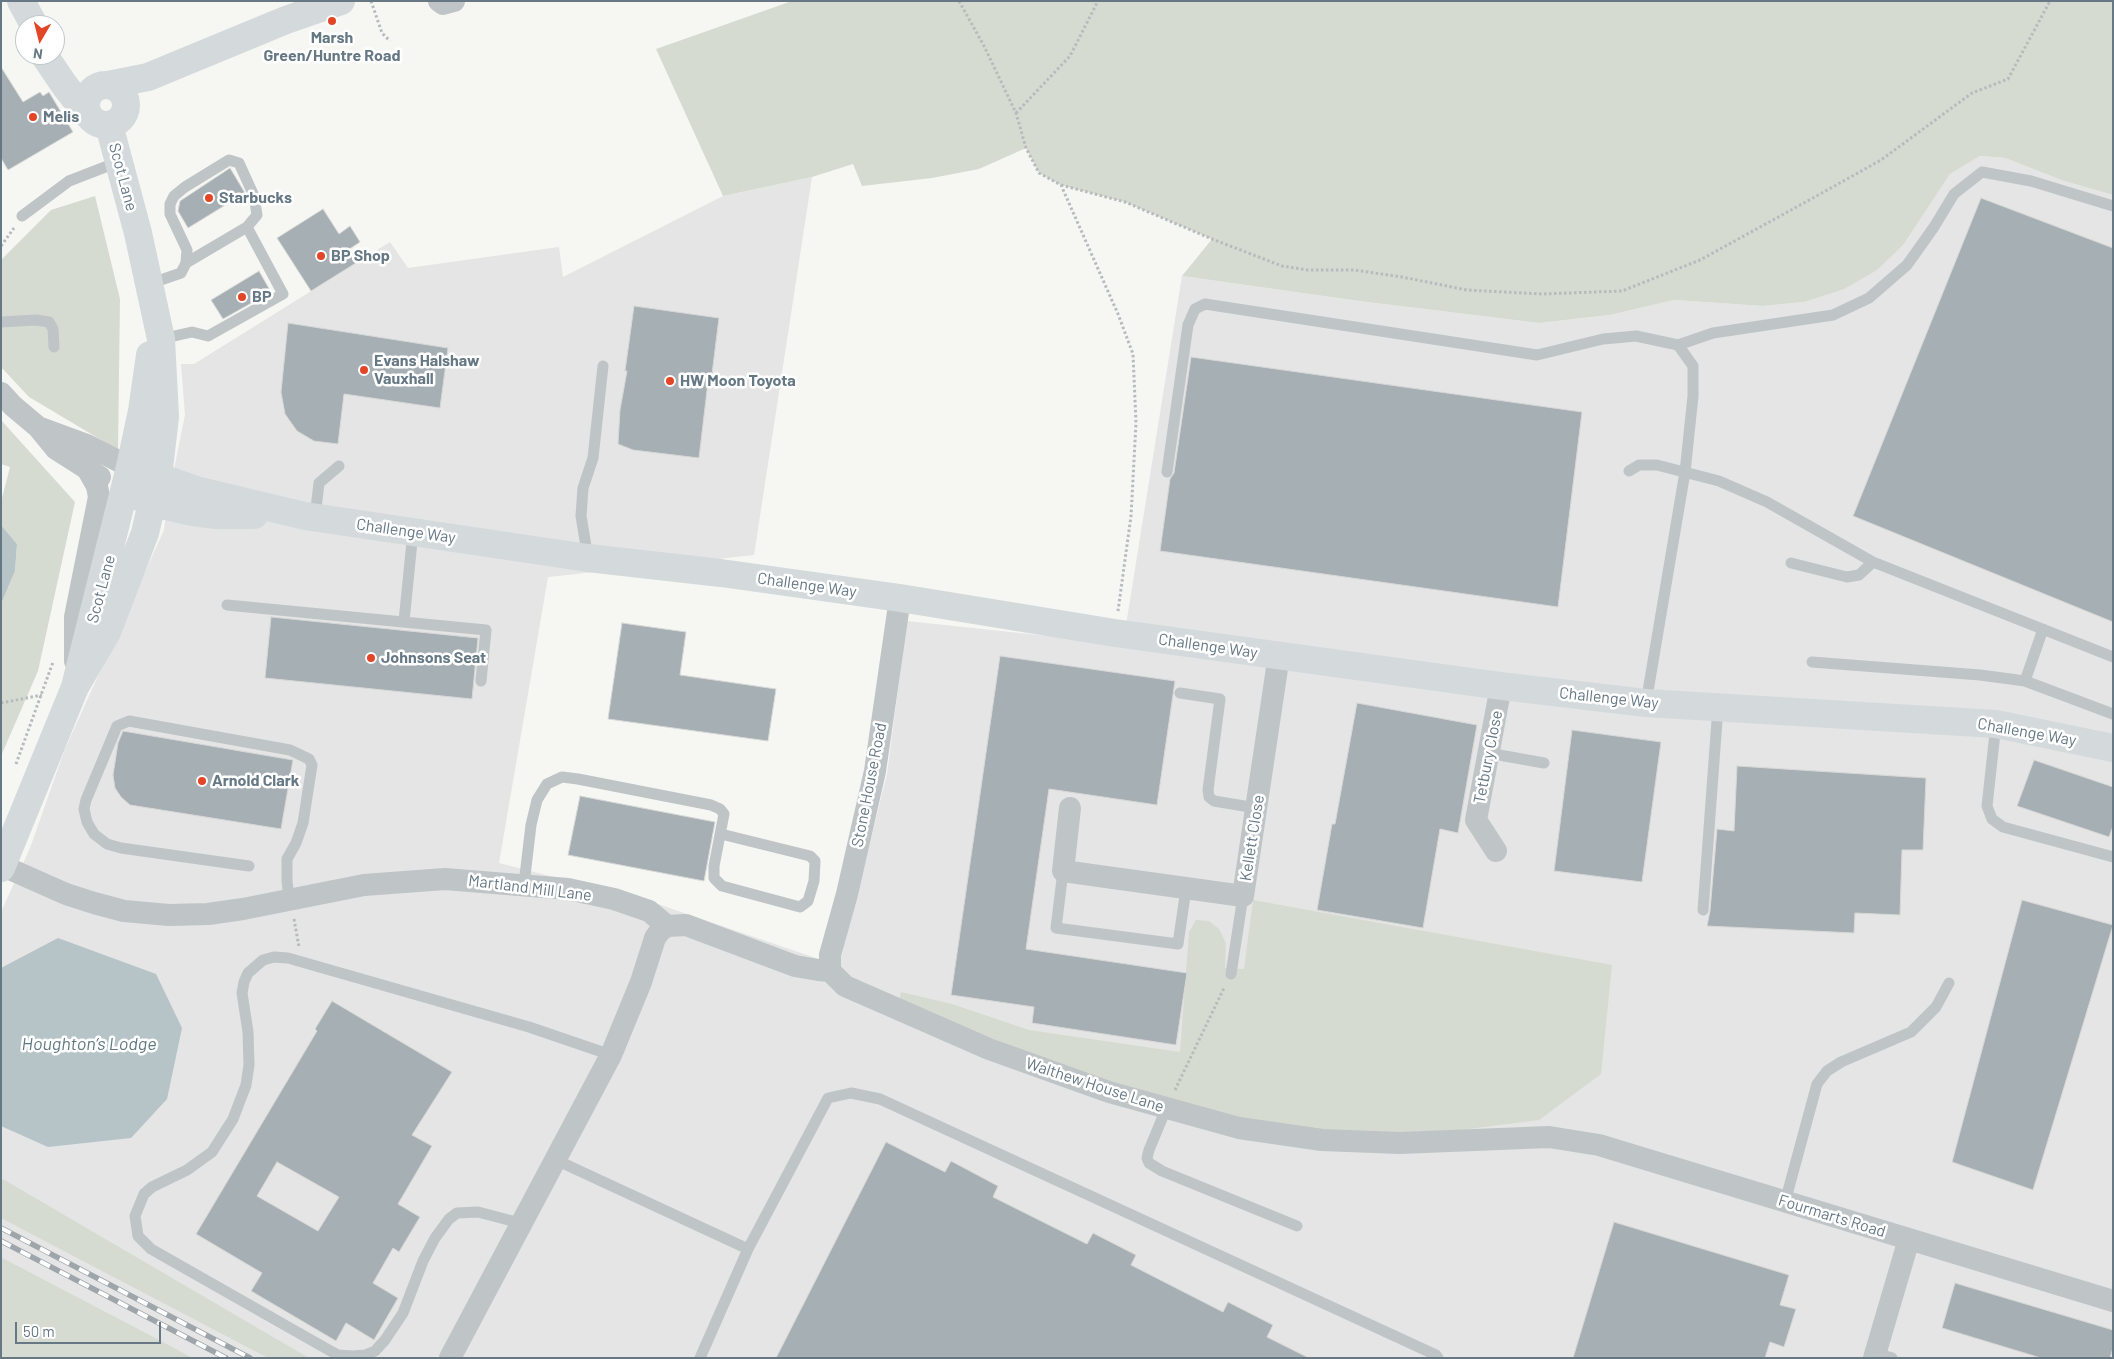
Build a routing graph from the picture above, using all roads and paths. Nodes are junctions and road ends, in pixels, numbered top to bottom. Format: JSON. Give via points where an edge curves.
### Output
{"nodes":[{"id":1,"x":371,"y":1,"type":"edge"},
{"id":2,"x":439,"y":1,"type":"edge"},
{"id":3,"x":454,"y":1,"type":"edge"},
{"id":4,"x":959,"y":1,"type":"edge"},
{"id":5,"x":1098,"y":1,"type":"edge"},
{"id":6,"x":2050,"y":1,"type":"edge"},
{"id":7,"x":338,"y":2,"type":"edge"},
{"id":8,"x":390,"y":41,"type":"dead end"},
{"id":9,"x":65,"y":56,"type":"edge"},
{"id":10,"x":51,"y":65,"type":"edge"},
{"id":11,"x":175,"y":68,"type":"junction"},
{"id":12,"x":105,"y":85,"type":"junction"},
{"id":13,"x":1016,"y":114,"type":"junction"},
{"id":14,"x":107,"y":118,"type":"junction"},
{"id":15,"x":118,"y":162,"type":"junction"},
{"id":16,"x":1061,"y":185,"type":"junction"},
{"id":17,"x":2113,"y":206,"type":"edge"},
{"id":18,"x":22,"y":216,"type":"joint"},
{"id":19,"x":247,"y":228,"type":"junction"},
{"id":20,"x":1,"y":246,"type":"edge"},
{"id":21,"x":186,"y":263,"type":"junction"},
{"id":22,"x":149,"y":284,"type":"junction"},
{"id":23,"x":1,"y":322,"type":"edge"},
{"id":24,"x":158,"y":328,"type":"junction"},
{"id":25,"x":1678,"y":345,"type":"junction"},
{"id":26,"x":54,"y":346,"type":"dead end"},
{"id":27,"x":603,"y":366,"type":"dead end"},
{"id":28,"x":1,"y":393,"type":"edge"},
{"id":29,"x":38,"y":427,"type":"junction"},
{"id":30,"x":339,"y":466,"type":"dead end"},
{"id":31,"x":88,"y":470,"type":"junction"},
{"id":32,"x":1629,"y":470,"type":"dead end"},
{"id":33,"x":1167,"y":472,"type":"dead end"},
{"id":34,"x":1685,"y":472,"type":"junction"},
{"id":35,"x":158,"y":477,"type":"junction"},
{"id":36,"x":127,"y":480,"type":"junction"},
{"id":37,"x":154,"y":503,"type":"junction"},
{"id":38,"x":310,"y":517,"type":"junction"},
{"id":39,"x":413,"y":532,"type":"junction"},
{"id":40,"x":588,"y":558,"type":"junction"},
{"id":41,"x":1873,"y":562,"type":"junction"},
{"id":42,"x":1791,"y":563,"type":"dead end"},
{"id":43,"x":900,"y":598,"type":"junction"},
{"id":44,"x":227,"y":605,"type":"dead end"},
{"id":45,"x":404,"y":621,"type":"junction"},
{"id":46,"x":2044,"y":629,"type":"junction"},
{"id":47,"x":1115,"y":633,"type":"junction"},
{"id":48,"x":55,"y":653,"type":"dead end"},
{"id":49,"x":1279,"y":655,"type":"junction"},
{"id":50,"x":2113,"y":656,"type":"edge"},
{"id":51,"x":1812,"y":662,"type":"dead end"},
{"id":52,"x":2024,"y":680,"type":"junction"},
{"id":53,"x":481,"y":681,"type":"dead end"},
{"id":54,"x":1501,"y":686,"type":"junction"},
{"id":55,"x":75,"y":687,"type":"junction"},
{"id":56,"x":1180,"y":693,"type":"dead end"},
{"id":57,"x":40,"y":694,"type":"junction"},
{"id":58,"x":1,"y":703,"type":"edge"},
{"id":59,"x":1646,"y":703,"type":"junction"},
{"id":60,"x":1718,"y":707,"type":"junction"},
{"id":61,"x":2113,"y":714,"type":"edge"},
{"id":62,"x":1996,"y":724,"type":"junction"},
{"id":63,"x":2113,"y":748,"type":"edge"},
{"id":64,"x":1488,"y":753,"type":"junction"},
{"id":65,"x":1544,"y":763,"type":"dead end"},
{"id":66,"x":14,"y":770,"type":"dead end"},
{"id":67,"x":1070,"y":808,"type":"dead end"},
{"id":68,"x":1256,"y":808,"type":"junction"},
{"id":69,"x":721,"y":834,"type":"junction"},
{"id":70,"x":1496,"y":851,"type":"dead end"},
{"id":71,"x":2113,"y":857,"type":"edge"},
{"id":72,"x":249,"y":866,"type":"dead end"},
{"id":73,"x":2,"y":867,"type":"edge"},
{"id":74,"x":1063,"y":871,"type":"junction"},
{"id":75,"x":524,"y":884,"type":"junction"},
{"id":76,"x":1186,"y":889,"type":"junction"},
{"id":77,"x":1243,"y":896,"type":"junction"},
{"id":78,"x":290,"y":898,"type":"junction"},
{"id":79,"x":1703,"y":910,"type":"dead end"},
{"id":80,"x":667,"y":926,"type":"junction"},
{"id":81,"x":300,"y":962,"type":"junction"},
{"id":82,"x":830,"y":970,"type":"junction"},
{"id":83,"x":1231,"y":974,"type":"joint"},
{"id":84,"x":1949,"y":983,"type":"dead end"},
{"id":85,"x":611,"y":1055,"type":"junction"},
{"id":86,"x":1166,"y":1109,"type":"junction"},
{"id":87,"x":1549,"y":1137,"type":"joint"},
{"id":88,"x":556,"y":1160,"type":"junction"},
{"id":89,"x":1785,"y":1202,"type":"junction"},
{"id":90,"x":520,"y":1223,"type":"junction"},
{"id":91,"x":1297,"y":1226,"type":"dead end"},
{"id":92,"x":1909,"y":1239,"type":"junction"},
{"id":93,"x":748,"y":1249,"type":"junction"},
{"id":94,"x":2113,"y":1301,"type":"edge"},
{"id":95,"x":1881,"y":1356,"type":"edge"},
{"id":96,"x":450,"y":1358,"type":"edge"},
{"id":97,"x":700,"y":1358,"type":"edge"},
{"id":98,"x":1438,"y":1358,"type":"edge"}],
"edges":[{"from":1,"to":8,"type":"path","via":[[382,33]]},
{"from":2,"to":3,"type":"street","via":[[443,4]]},
{"from":4,"to":13,"type":"path"},
{"from":5,"to":13,"type":"path","via":[[1070,56]]},
{"from":6,"to":16,"type":"path","via":[[2008,79],[1972,93],[1881,160],[1813,198],[1700,260],[1622,291],[1542,294],[1467,290],[1402,276],[1282,266],[1125,202]]},
{"from":7,"to":11,"type":"street","via":[[286,20]]},
{"from":9,"to":12,"type":"street","via":[[77,72]]},
{"from":10,"to":14,"type":"street","name":"Scot Lane","via":[[65,86]]},
{"from":11,"to":12,"type":"street","via":[[141,79]]},
{"from":11,"to":14,"type":"street"},
{"from":12,"to":14,"type":"street","via":[[118,88],[125,97]]},
{"from":12,"to":14,"type":"street","via":[[94,89],[87,98],[86,108]]},
{"from":13,"to":16,"type":"path","via":[[1026,148],[1039,173]]},
{"from":14,"to":15,"type":"street","name":"Scot Lane"},
{"from":15,"to":18,"type":"lane","via":[[69,181]]},
{"from":15,"to":22,"type":"street","name":"Scot Lane"},
{"from":16,"to":47,"type":"path","via":[[1133,354],[1136,423],[1131,516]]},
{"from":17,"to":25,"type":"lane","via":[[2031,181],[1982,172],[1954,194],[1907,265],[1870,298],[1833,315],[1712,333]]},
{"from":18,"to":20,"type":"path"},
{"from":19,"to":21,"type":"lane"},
{"from":19,"to":21,"type":"lane","via":[[257,215],[254,196],[239,163],[229,160],[185,186],[170,204],[170,214],[187,250]]},
{"from":19,"to":24,"type":"lane","via":[[283,294],[208,336]]},
{"from":21,"to":22,"type":"lane","via":[[181,273]]},
{"from":22,"to":24,"type":"street","name":"Scot Lane"},
{"from":23,"to":26,"type":"lane","via":[[49,322]]},
{"from":24,"to":35,"type":"street","name":"Scot Lane","via":[[165,417]]},
{"from":24,"to":36,"type":"street","name":"Scot Lane"},
{"from":25,"to":33,"type":"lane","via":[[1636,336],[1603,339],[1536,355],[1205,304],[1195,310],[1188,325]]},
{"from":25,"to":34,"type":"lane","via":[[1693,366]]},
{"from":27,"to":40,"type":"lane","via":[[593,458],[583,488],[581,516]]},
{"from":28,"to":29,"type":"street"},
{"from":29,"to":31,"type":"street","via":[[56,449]]},
{"from":29,"to":36,"type":"street","via":[[87,445]]},
{"from":30,"to":38,"type":"lane","via":[[319,483]]},
{"from":31,"to":36,"type":"street"},
{"from":31,"to":55,"type":"street","via":[[99,497],[75,617]]},
{"from":32,"to":34,"type":"lane","via":[[1639,465],[1657,465]]},
{"from":34,"to":41,"type":"lane","via":[[1719,481],[1767,502]]},
{"from":34,"to":59,"type":"lane"},
{"from":35,"to":36,"type":"street"},
{"from":35,"to":37,"type":"street","name":"Scot Lane"},
{"from":35,"to":38,"type":"street","name":"Challenge Way","via":[[196,490]]},
{"from":36,"to":37,"type":"street"},
{"from":36,"to":55,"type":"street","name":"Scot Lane"},
{"from":37,"to":38,"type":"street","name":"Challenge Way","via":[[216,515]]},
{"from":37,"to":55,"type":"street","name":"Scot Lane","via":[[107,632]]},
{"from":38,"to":39,"type":"street","name":"Challenge Way"},
{"from":39,"to":40,"type":"street","name":"Challenge Way"},
{"from":39,"to":45,"type":"lane"},
{"from":40,"to":43,"type":"street","name":"Challenge Way"},
{"from":41,"to":42,"type":"lane","via":[[1859,575],[1847,577]]},
{"from":41,"to":46,"type":"lane"},
{"from":43,"to":47,"type":"street","name":"Challenge Way"},
{"from":43,"to":82,"type":"street","name":"Stone House Road","via":[[875,771],[830,955]]},
{"from":44,"to":45,"type":"lane"},
{"from":45,"to":53,"type":"lane","via":[[486,630]]},
{"from":46,"to":50,"type":"lane"},
{"from":46,"to":52,"type":"lane"},
{"from":47,"to":49,"type":"street","name":"Challenge Way"},
{"from":48,"to":57,"type":"path"},
{"from":49,"to":54,"type":"street","name":"Challenge Way"},
{"from":49,"to":68,"type":"street","name":"Kellett Close"},
{"from":51,"to":52,"type":"lane"},
{"from":52,"to":61,"type":"lane"},
{"from":54,"to":59,"type":"street","name":"Challenge Way"},
{"from":54,"to":64,"type":"street","name":"Tetbury Close"},
{"from":55,"to":73,"type":"street","name":"Scot Lane"},
{"from":56,"to":68,"type":"lane","via":[[1220,699],[1209,797],[1214,801]]},
{"from":57,"to":58,"type":"path"},
{"from":57,"to":66,"type":"path"},
{"from":59,"to":60,"type":"street","name":"Challenge Way"},
{"from":60,"to":62,"type":"street","name":"Challenge Way"},
{"from":60,"to":79,"type":"lane"},
{"from":62,"to":63,"type":"street","name":"Challenge Way"},
{"from":62,"to":71,"type":"lane","via":[[1987,806],[1992,819],[2003,827]]},
{"from":64,"to":65,"type":"lane"},
{"from":64,"to":70,"type":"street","name":"Tetbury Close","via":[[1476,820]]},
{"from":67,"to":74,"type":"street"},
{"from":68,"to":77,"type":"street","name":"Kellett Close"},
{"from":69,"to":69,"type":"lane","via":[[810,856],[815,861],[808,901],[800,906],[722,886],[714,878]]},
{"from":69,"to":75,"type":"lane","via":[[724,814],[711,805],[562,777],[547,784],[537,800]]},
{"from":72,"to":78,"type":"lane","via":[[121,848],[106,844],[94,834],[84,809],[117,726],[129,721],[290,750],[310,759],[312,766],[303,823],[287,859],[286,881]]},
{"from":73,"to":78,"type":"street","name":"Martland Mill Lane","via":[[66,894],[124,911],[208,914]]},
{"from":74,"to":76,"type":"street","name":"Kellett Close"},
{"from":74,"to":76,"type":"lane","via":[[1056,928],[1178,944]]},
{"from":75,"to":78,"type":"street","name":"Martland Mill Lane","via":[[445,879],[364,885]]},
{"from":75,"to":80,"type":"street","name":"Martland Mill Lane","via":[[614,899],[649,911]]},
{"from":76,"to":77,"type":"street","name":"Kellett Close"},
{"from":77,"to":83,"type":"lane"},
{"from":78,"to":81,"type":"path"},
{"from":80,"to":82,"type":"street","via":[[686,925],[795,966]]},
{"from":80,"to":85,"type":"street","via":[[655,938]]},
{"from":81,"to":85,"type":"lane","via":[[521,1024]]},
{"from":81,"to":90,"type":"lane","via":[[274,957],[263,960],[248,973],[242,993],[250,1065],[241,1103],[212,1152],[144,1194],[135,1216],[138,1236],[144,1243],[248,1306],[338,1355],[352,1356],[374,1351],[385,1340],[403,1313],[435,1238],[449,1219],[458,1213],[478,1212]]},
{"from":82,"to":86,"type":"street","name":"Walthew House Lane","via":[[845,986],[989,1049]]},
{"from":83,"to":86,"type":"path"},
{"from":84,"to":89,"type":"lane","via":[[1936,1007],[1911,1032],[1826,1071],[1817,1084]]},
{"from":85,"to":88,"type":"street"},
{"from":86,"to":87,"type":"street","name":"Walthew House Lane","via":[[1239,1128],[1322,1140],[1400,1143]]},
{"from":86,"to":91,"type":"lane","via":[[1147,1158],[1149,1164]]},
{"from":87,"to":89,"type":"street","name":"Fourmarts Road","via":[[1599,1146]]},
{"from":88,"to":90,"type":"street"},
{"from":88,"to":93,"type":"lane"},
{"from":89,"to":92,"type":"street","name":"Fourmarts Road"},
{"from":90,"to":96,"type":"street"},
{"from":92,"to":94,"type":"street","name":"Fourmarts Road"},
{"from":92,"to":95,"type":"street"},
{"from":93,"to":97,"type":"lane"},
{"from":93,"to":98,"type":"lane","via":[[828,1098],[851,1093],[880,1099]]}]}
